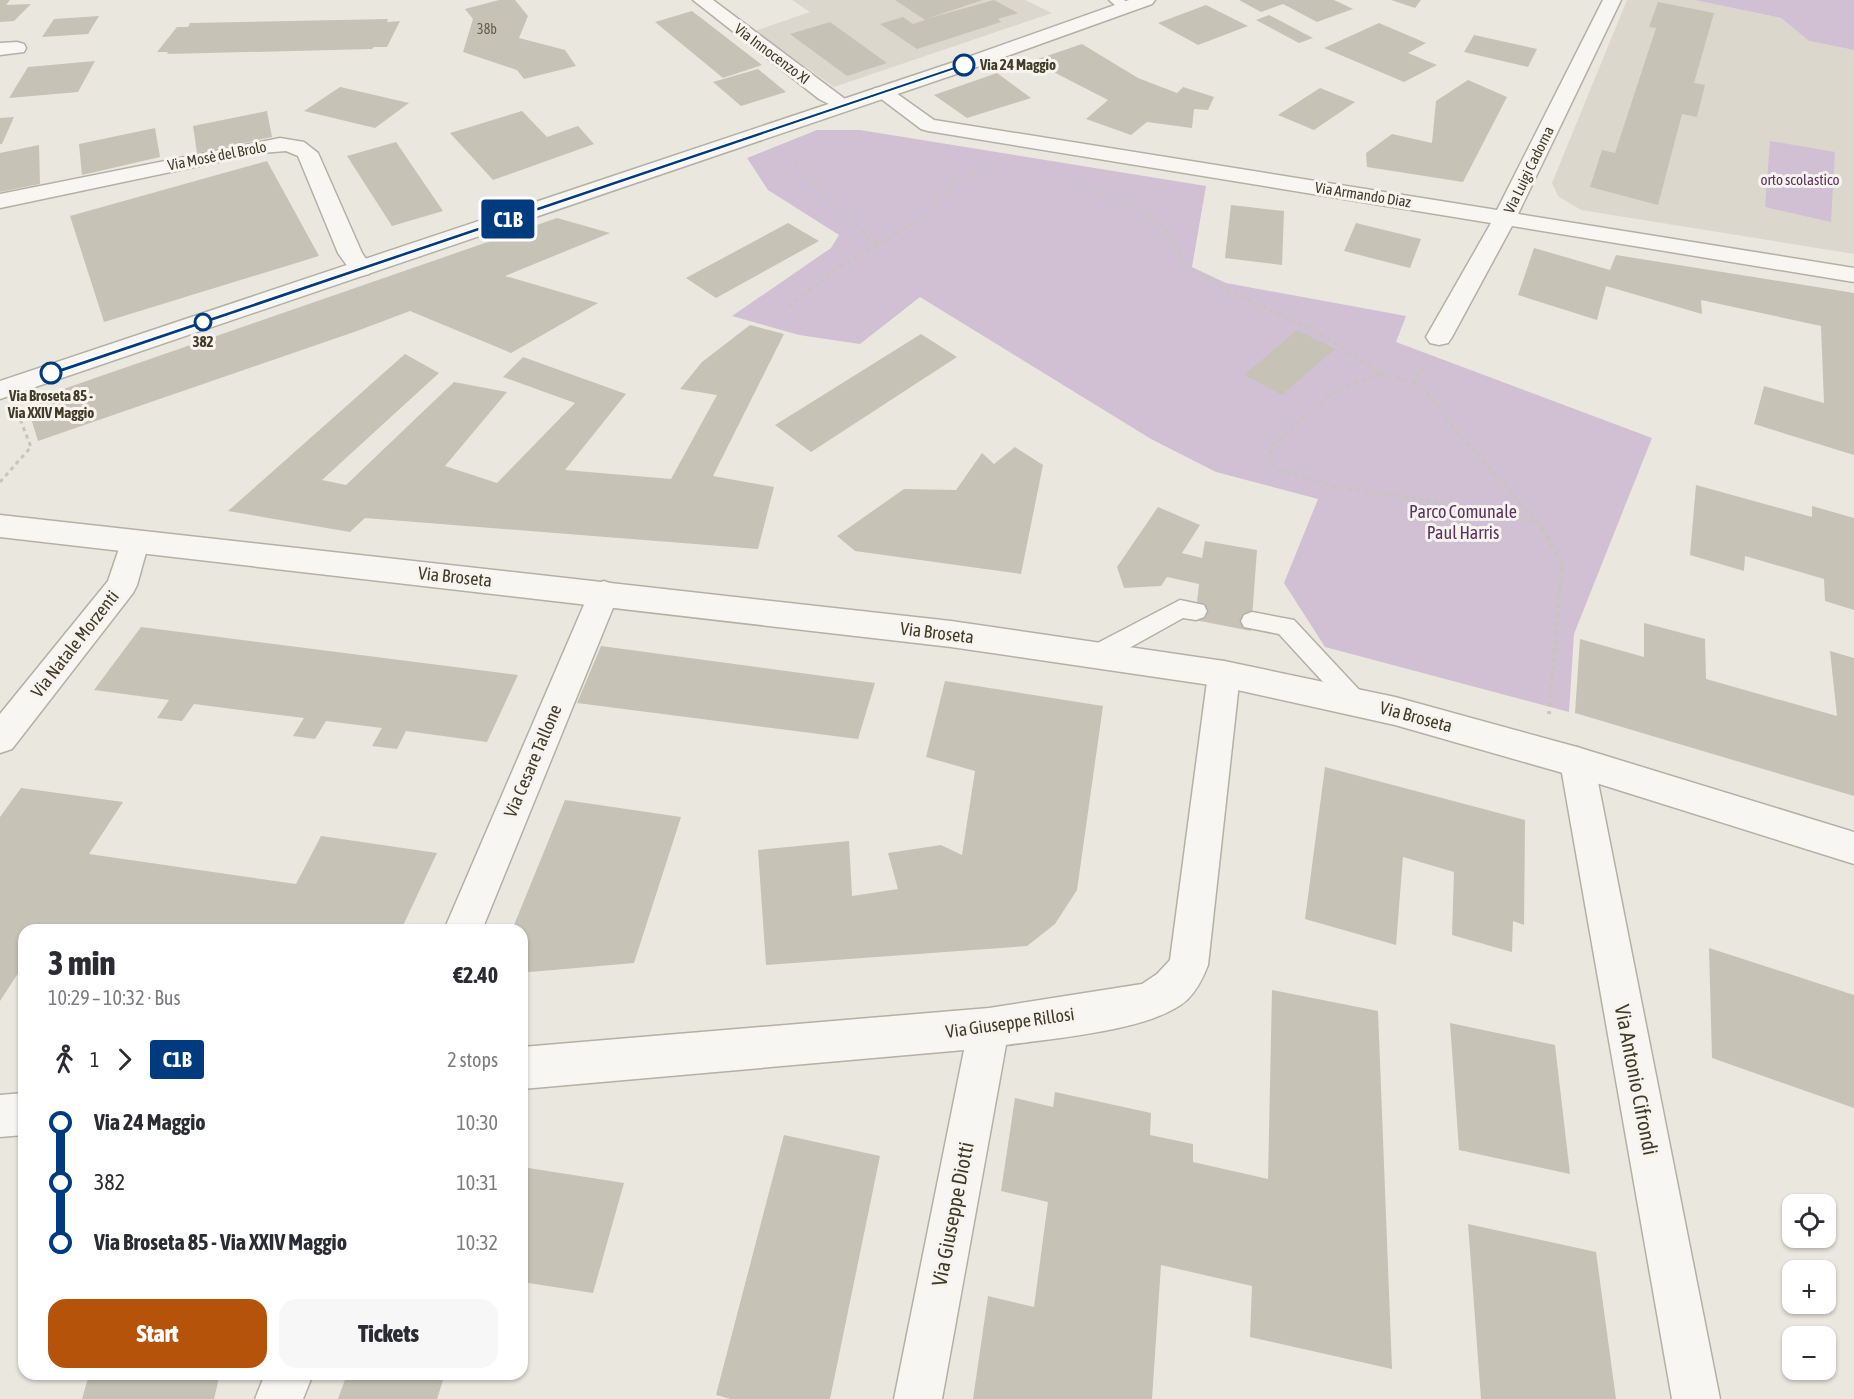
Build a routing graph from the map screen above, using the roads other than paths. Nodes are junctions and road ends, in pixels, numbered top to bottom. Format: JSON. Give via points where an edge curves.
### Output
{"nodes":[{"id":1,"x":702,"y":0,"type":"edge"},
{"id":2,"x":1612,"y":0,"type":"edge"},
{"id":3,"x":1129,"y":2,"type":"edge"},
{"id":4,"x":882,"y":92,"type":"junction"},
{"id":5,"x":843,"y":105,"type":"junction"},
{"id":6,"x":0,"y":201,"type":"edge"},
{"id":7,"x":1506,"y":218,"type":"junction"},
{"id":8,"x":361,"y":269,"type":"junction"},
{"id":9,"x":1854,"y":275,"type":"edge"},
{"id":10,"x":1439,"y":337,"type":"road end"},
{"id":11,"x":0,"y":390,"type":"edge"},
{"id":12,"x":0,"y":526,"type":"edge"},
{"id":13,"x":134,"y":542,"type":"junction"},
{"id":14,"x":604,"y":593,"type":"junction"},
{"id":15,"x":1196,"y":611,"type":"dead end"},
{"id":16,"x":1252,"y":621,"type":"dead end"},
{"id":17,"x":1096,"y":655,"type":"junction"},
{"id":18,"x":1224,"y":674,"type":"junction"},
{"id":19,"x":1354,"y":700,"type":"junction"},
{"id":20,"x":0,"y":739,"type":"edge"},
{"id":21,"x":1577,"y":762,"type":"junction"},
{"id":22,"x":1854,"y":848,"type":"edge"},
{"id":23,"x":466,"y":924,"type":"edge"},
{"id":24,"x":989,"y":1028,"type":"junction"},
{"id":25,"x":528,"y":1067,"type":"edge"},
{"id":26,"x":18,"y":1114,"type":"edge"},
{"id":27,"x":0,"y":1116,"type":"edge"},
{"id":28,"x":287,"y":1380,"type":"edge"},
{"id":29,"x":279,"y":1399,"type":"edge"},
{"id":30,"x":918,"y":1399,"type":"edge"},
{"id":31,"x":1696,"y":1399,"type":"edge"}],
"edges":[{"from":1,"to":5,"type":"street","name":"Via Innocenzo XI"},
{"from":2,"to":7,"type":"street","name":"Via Luigi Cadorna"},
{"from":3,"to":4,"type":"street"},
{"from":4,"to":5,"type":"street"},
{"from":4,"to":7,"type":"street","name":"Via Armando Diaz","via":[[928,125]]},
{"from":5,"to":8,"type":"street"},
{"from":6,"to":8,"type":"street","name":"Via Mosè del Brolo","via":[[292,144],[307,153],[350,253]]},
{"from":7,"to":9,"type":"street","name":"Via Armando Diaz"},
{"from":7,"to":10,"type":"street","name":"Via Luigi Cadorna"},
{"from":8,"to":11,"type":"street"},
{"from":12,"to":13,"type":"street","name":"Via Broseta"},
{"from":13,"to":14,"type":"street","name":"Via Broseta"},
{"from":13,"to":20,"type":"street","name":"Via Natale Morzenti","via":[[122,585]]},
{"from":14,"to":17,"type":"street","name":"Via Broseta"},
{"from":14,"to":23,"type":"street","name":"Via Cesare Tallone"},
{"from":15,"to":17,"type":"lane","via":[[1180,609]]},
{"from":16,"to":19,"type":"lane","via":[[1286,626]]},
{"from":17,"to":18,"type":"street","name":"Via Broseta"},
{"from":18,"to":19,"type":"street","name":"Via Broseta"},
{"from":18,"to":24,"type":"street","name":"Via Giuseppe Rillosi","via":[[1189,965],[1181,981],[1167,993],[1144,1003]]},
{"from":19,"to":21,"type":"street","name":"Via Broseta"},
{"from":21,"to":22,"type":"street","name":"Via Broseta"},
{"from":21,"to":31,"type":"street","name":"Via Antonio Cifrondi"},
{"from":24,"to":25,"type":"street","name":"Via Giuseppe Rillosi"},
{"from":24,"to":30,"type":"street","name":"Via Giuseppe Diotti"},
{"from":26,"to":27,"type":"street"},
{"from":28,"to":29,"type":"street"}]}
